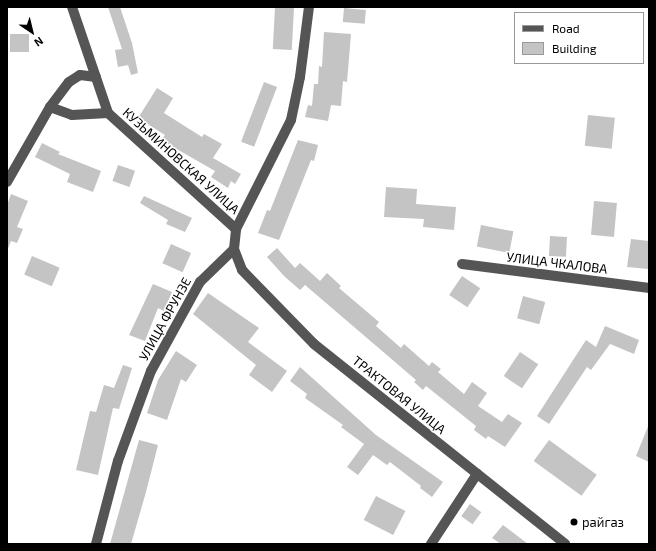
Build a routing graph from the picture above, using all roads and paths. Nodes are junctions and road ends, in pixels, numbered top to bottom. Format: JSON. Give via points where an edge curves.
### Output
{"nodes":[{"id":1,"x":72,"y":7,"type":"edge"},
{"id":2,"x":309,"y":7,"type":"edge"},
{"id":3,"x":96,"y":77,"type":"junction"},
{"id":4,"x":50,"y":107,"type":"junction"},
{"id":5,"x":108,"y":113,"type":"junction"},
{"id":6,"x":7,"y":182,"type":"edge"},
{"id":7,"x":236,"y":229,"type":"junction"},
{"id":8,"x":234,"y":249,"type":"junction"},
{"id":9,"x":462,"y":264,"type":"dead end"},
{"id":10,"x":649,"y":288,"type":"edge"},
{"id":11,"x":477,"y":474,"type":"junction"},
{"id":12,"x":96,"y":544,"type":"edge"},
{"id":13,"x":431,"y":544,"type":"edge"},
{"id":14,"x":565,"y":544,"type":"edge"}],
"edges":[{"from":1,"to":3,"type":"street","name":"КУЗЬМИНОВСКАЯ УЛИЦА"},
{"from":2,"to":7,"type":"street","via":[[291,120]]},
{"from":3,"to":4,"type":"street","via":[[80,75],[69,82]]},
{"from":3,"to":5,"type":"street","name":"КУЗЬМИНОВСКАЯ УЛИЦА"},
{"from":4,"to":5,"type":"street","name":"КУЗЬМИНОВСКАЯ УЛИЦА","via":[[72,115]]},
{"from":4,"to":6,"type":"street"},
{"from":5,"to":7,"type":"street","name":"КУЗЬМИНОВСКАЯ УЛИЦА"},
{"from":7,"to":8,"type":"street"},
{"from":8,"to":11,"type":"street","name":"ТРАКТОВАЯ УЛИЦА","via":[[242,270],[314,344]]},
{"from":8,"to":12,"type":"street","name":"УЛИЦА ФРУНЗЕ","via":[[200,282],[151,371],[118,462]]},
{"from":9,"to":10,"type":"street","name":"УЛИЦА ЧКАЛОВА"},
{"from":11,"to":13,"type":"street"},
{"from":11,"to":14,"type":"street","name":"ТРАКТОВАЯ УЛИЦА"}]}
